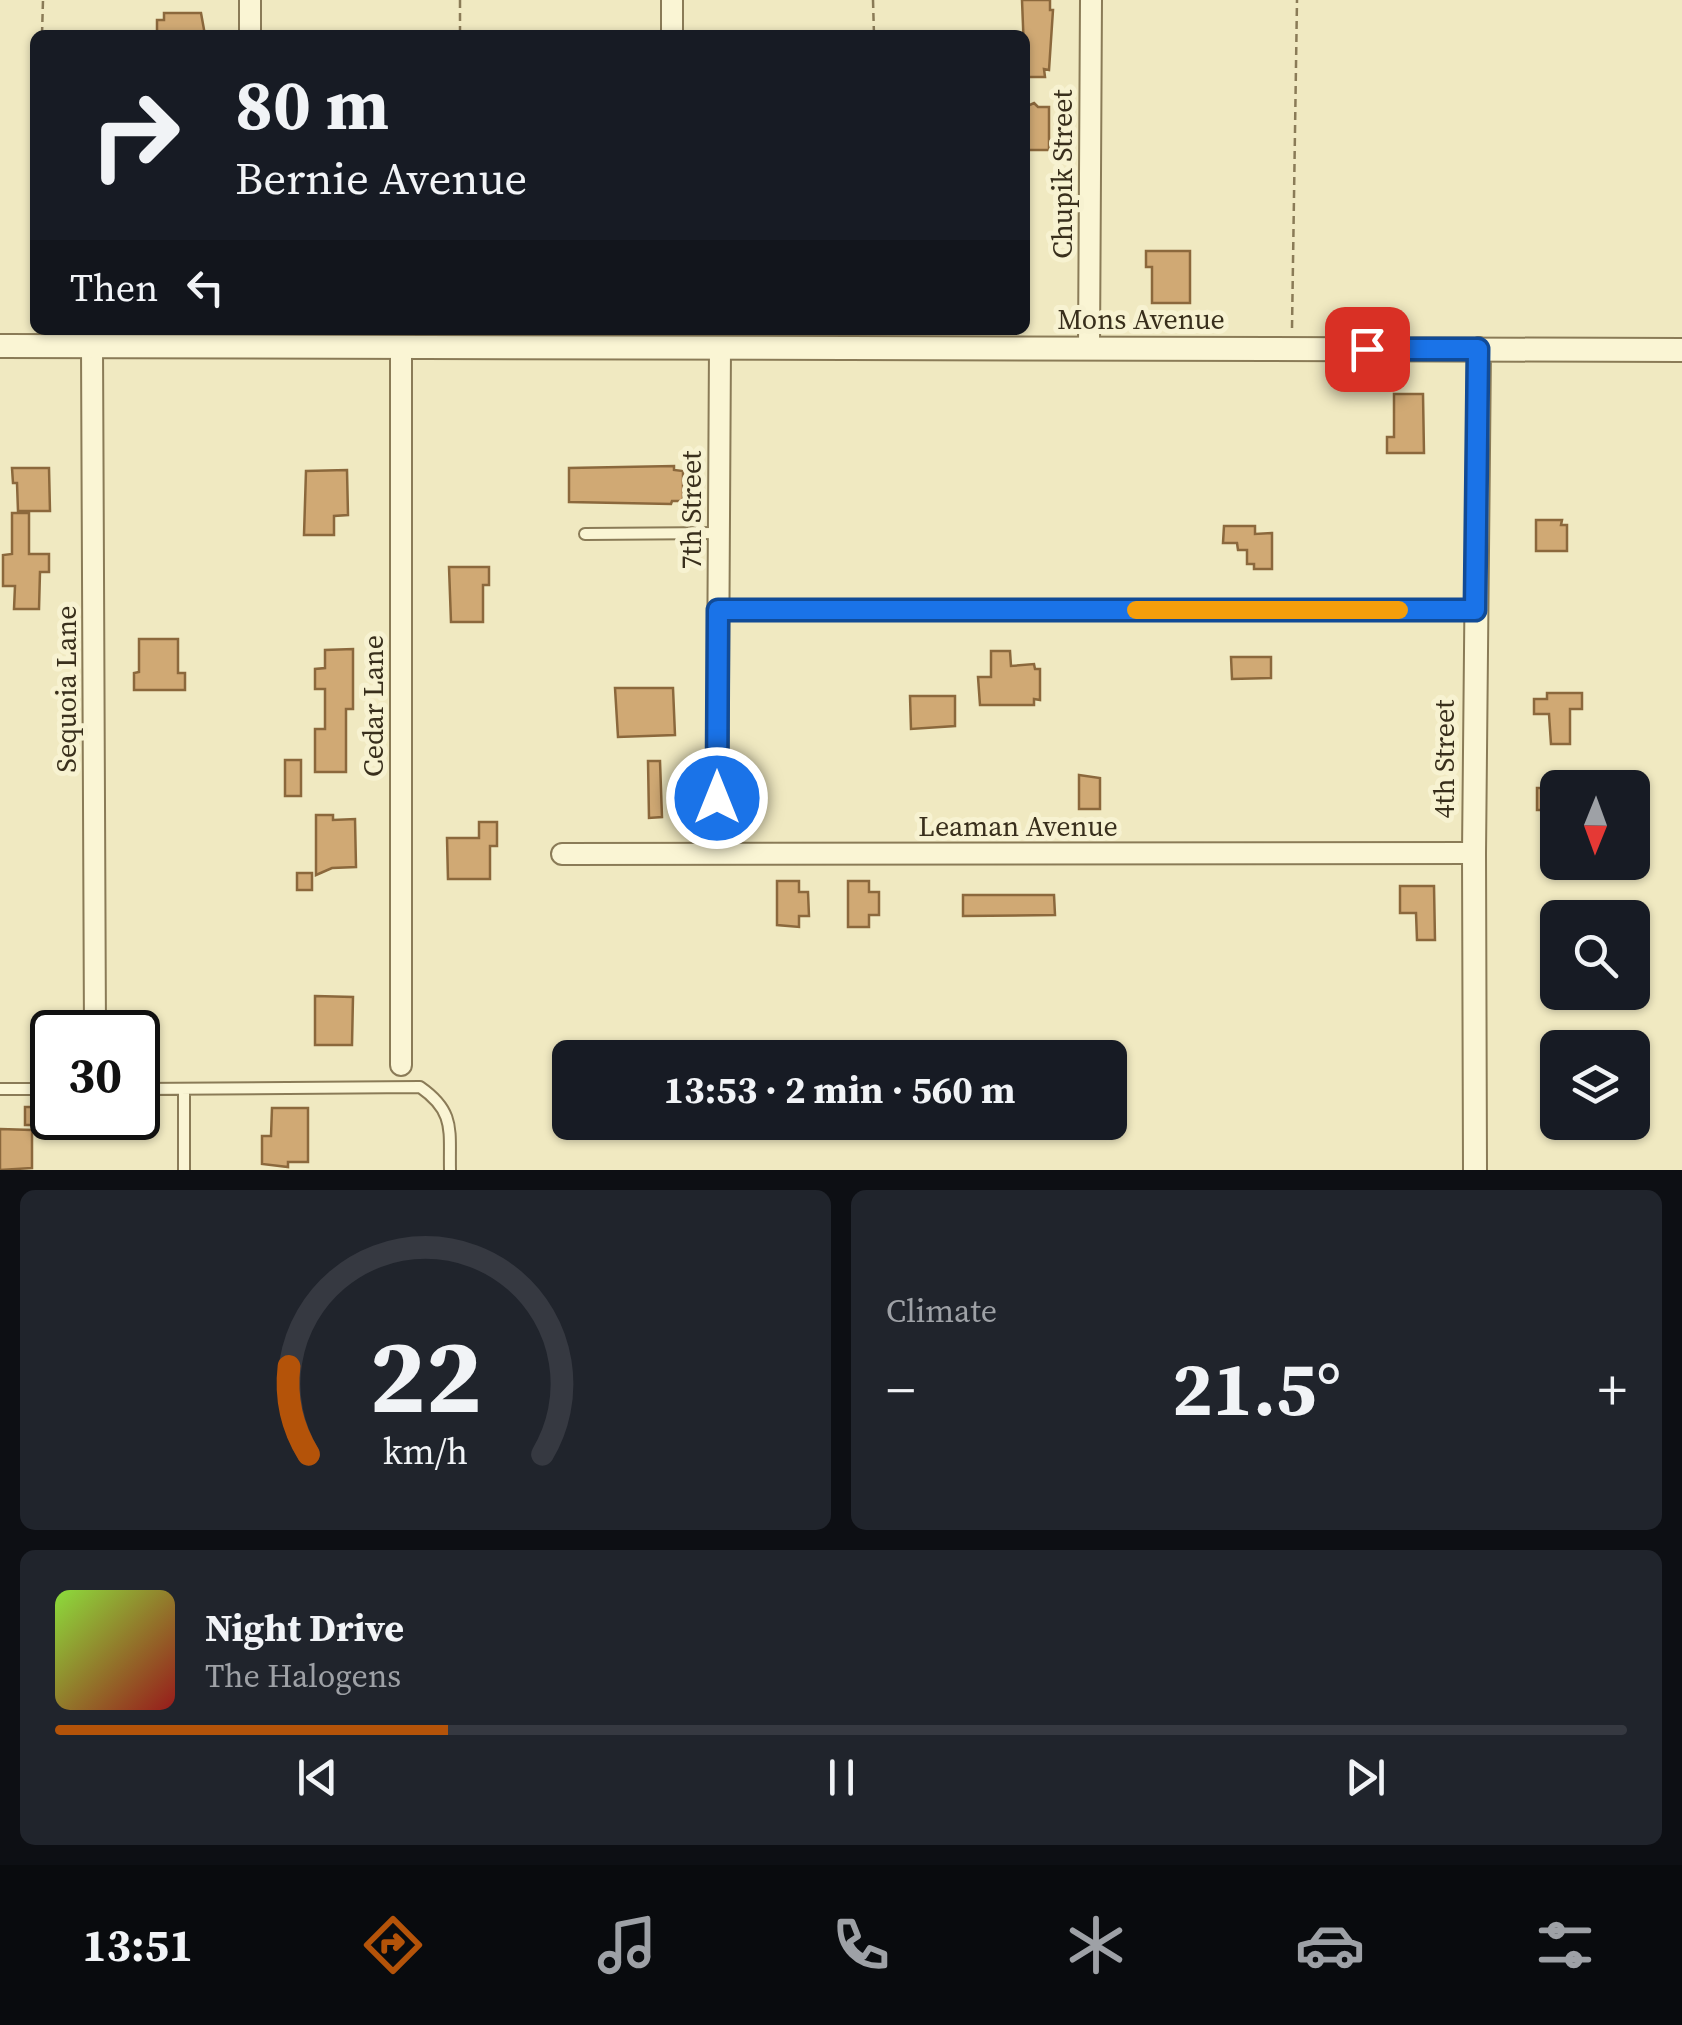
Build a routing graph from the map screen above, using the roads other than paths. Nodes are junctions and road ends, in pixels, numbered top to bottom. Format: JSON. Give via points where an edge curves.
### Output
{"nodes":[{"id":1,"x":250,"y":0,"type":"edge"},
{"id":2,"x":672,"y":0,"type":"edge"},
{"id":3,"x":1091,"y":0,"type":"edge"},
{"id":4,"x":250,"y":30,"type":"edge"},
{"id":5,"x":672,"y":30,"type":"edge"},
{"id":6,"x":251,"y":338,"type":"edge"},
{"id":7,"x":673,"y":339,"type":"edge"},
{"id":8,"x":0,"y":346,"type":"edge"},
{"id":9,"x":92,"y":346,"type":"junction"},
{"id":10,"x":400,"y":347,"type":"junction"},
{"id":11,"x":720,"y":348,"type":"junction"},
{"id":12,"x":1088,"y":348,"type":"junction"},
{"id":13,"x":1478,"y":349,"type":"junction"},
{"id":14,"x":1682,"y":350,"type":"edge"},
{"id":15,"x":719,"y":533,"type":"junction"},
{"id":16,"x":584,"y":534,"type":"dead end"},
{"id":17,"x":718,"y":610,"type":"junction"},
{"id":18,"x":1475,"y":610,"type":"junction"},
{"id":19,"x":1474,"y":853,"type":"junction"},
{"id":20,"x":562,"y":854,"type":"dead end"},
{"id":21,"x":717,"y":854,"type":"junction"},
{"id":22,"x":95,"y":1010,"type":"edge"},
{"id":23,"x":400,"y":1065,"type":"dead end"},
{"id":24,"x":184,"y":1088,"type":"junction"},
{"id":25,"x":0,"y":1089,"type":"edge"},
{"id":26,"x":30,"y":1089,"type":"edge"},
{"id":27,"x":160,"y":1089,"type":"edge"},
{"id":28,"x":184,"y":1170,"type":"edge"},
{"id":29,"x":450,"y":1170,"type":"edge"},
{"id":30,"x":1475,"y":1170,"type":"edge"}],
"edges":[{"from":1,"to":4,"type":"street"},
{"from":2,"to":5,"type":"street"},
{"from":3,"to":12,"type":"street","name":"Chupik Street"},
{"from":6,"to":9,"type":"street","name":"Mons Avenue"},
{"from":6,"to":10,"type":"street","name":"Mons Avenue"},
{"from":7,"to":10,"type":"street","name":"Mons Avenue"},
{"from":7,"to":11,"type":"street","name":"Mons Avenue"},
{"from":8,"to":9,"type":"street","name":"Mons Avenue"},
{"from":9,"to":22,"type":"street","name":"Sequoia Lane"},
{"from":10,"to":23,"type":"street","name":"Cedar Lane"},
{"from":11,"to":12,"type":"street","name":"Mons Avenue"},
{"from":11,"to":15,"type":"street","name":"7th Street"},
{"from":12,"to":13,"type":"street","name":"Mons Avenue"},
{"from":13,"to":14,"type":"street","name":"Mons Avenue"},
{"from":13,"to":18,"type":"street","name":"4th Street"},
{"from":15,"to":16,"type":"lane"},
{"from":15,"to":17,"type":"street","name":"7th Street"},
{"from":17,"to":18,"type":"street"},
{"from":17,"to":21,"type":"street","name":"7th Street"},
{"from":18,"to":19,"type":"street","name":"4th Street"},
{"from":19,"to":21,"type":"street","name":"Leaman Avenue"},
{"from":19,"to":30,"type":"street","name":"4th Street"},
{"from":20,"to":21,"type":"street","name":"Leaman Avenue"},
{"from":24,"to":27,"type":"lane"},
{"from":24,"to":28,"type":"lane"},
{"from":24,"to":29,"type":"lane","via":[[420,1088],[449,1117]]},
{"from":25,"to":26,"type":"lane"}]}
